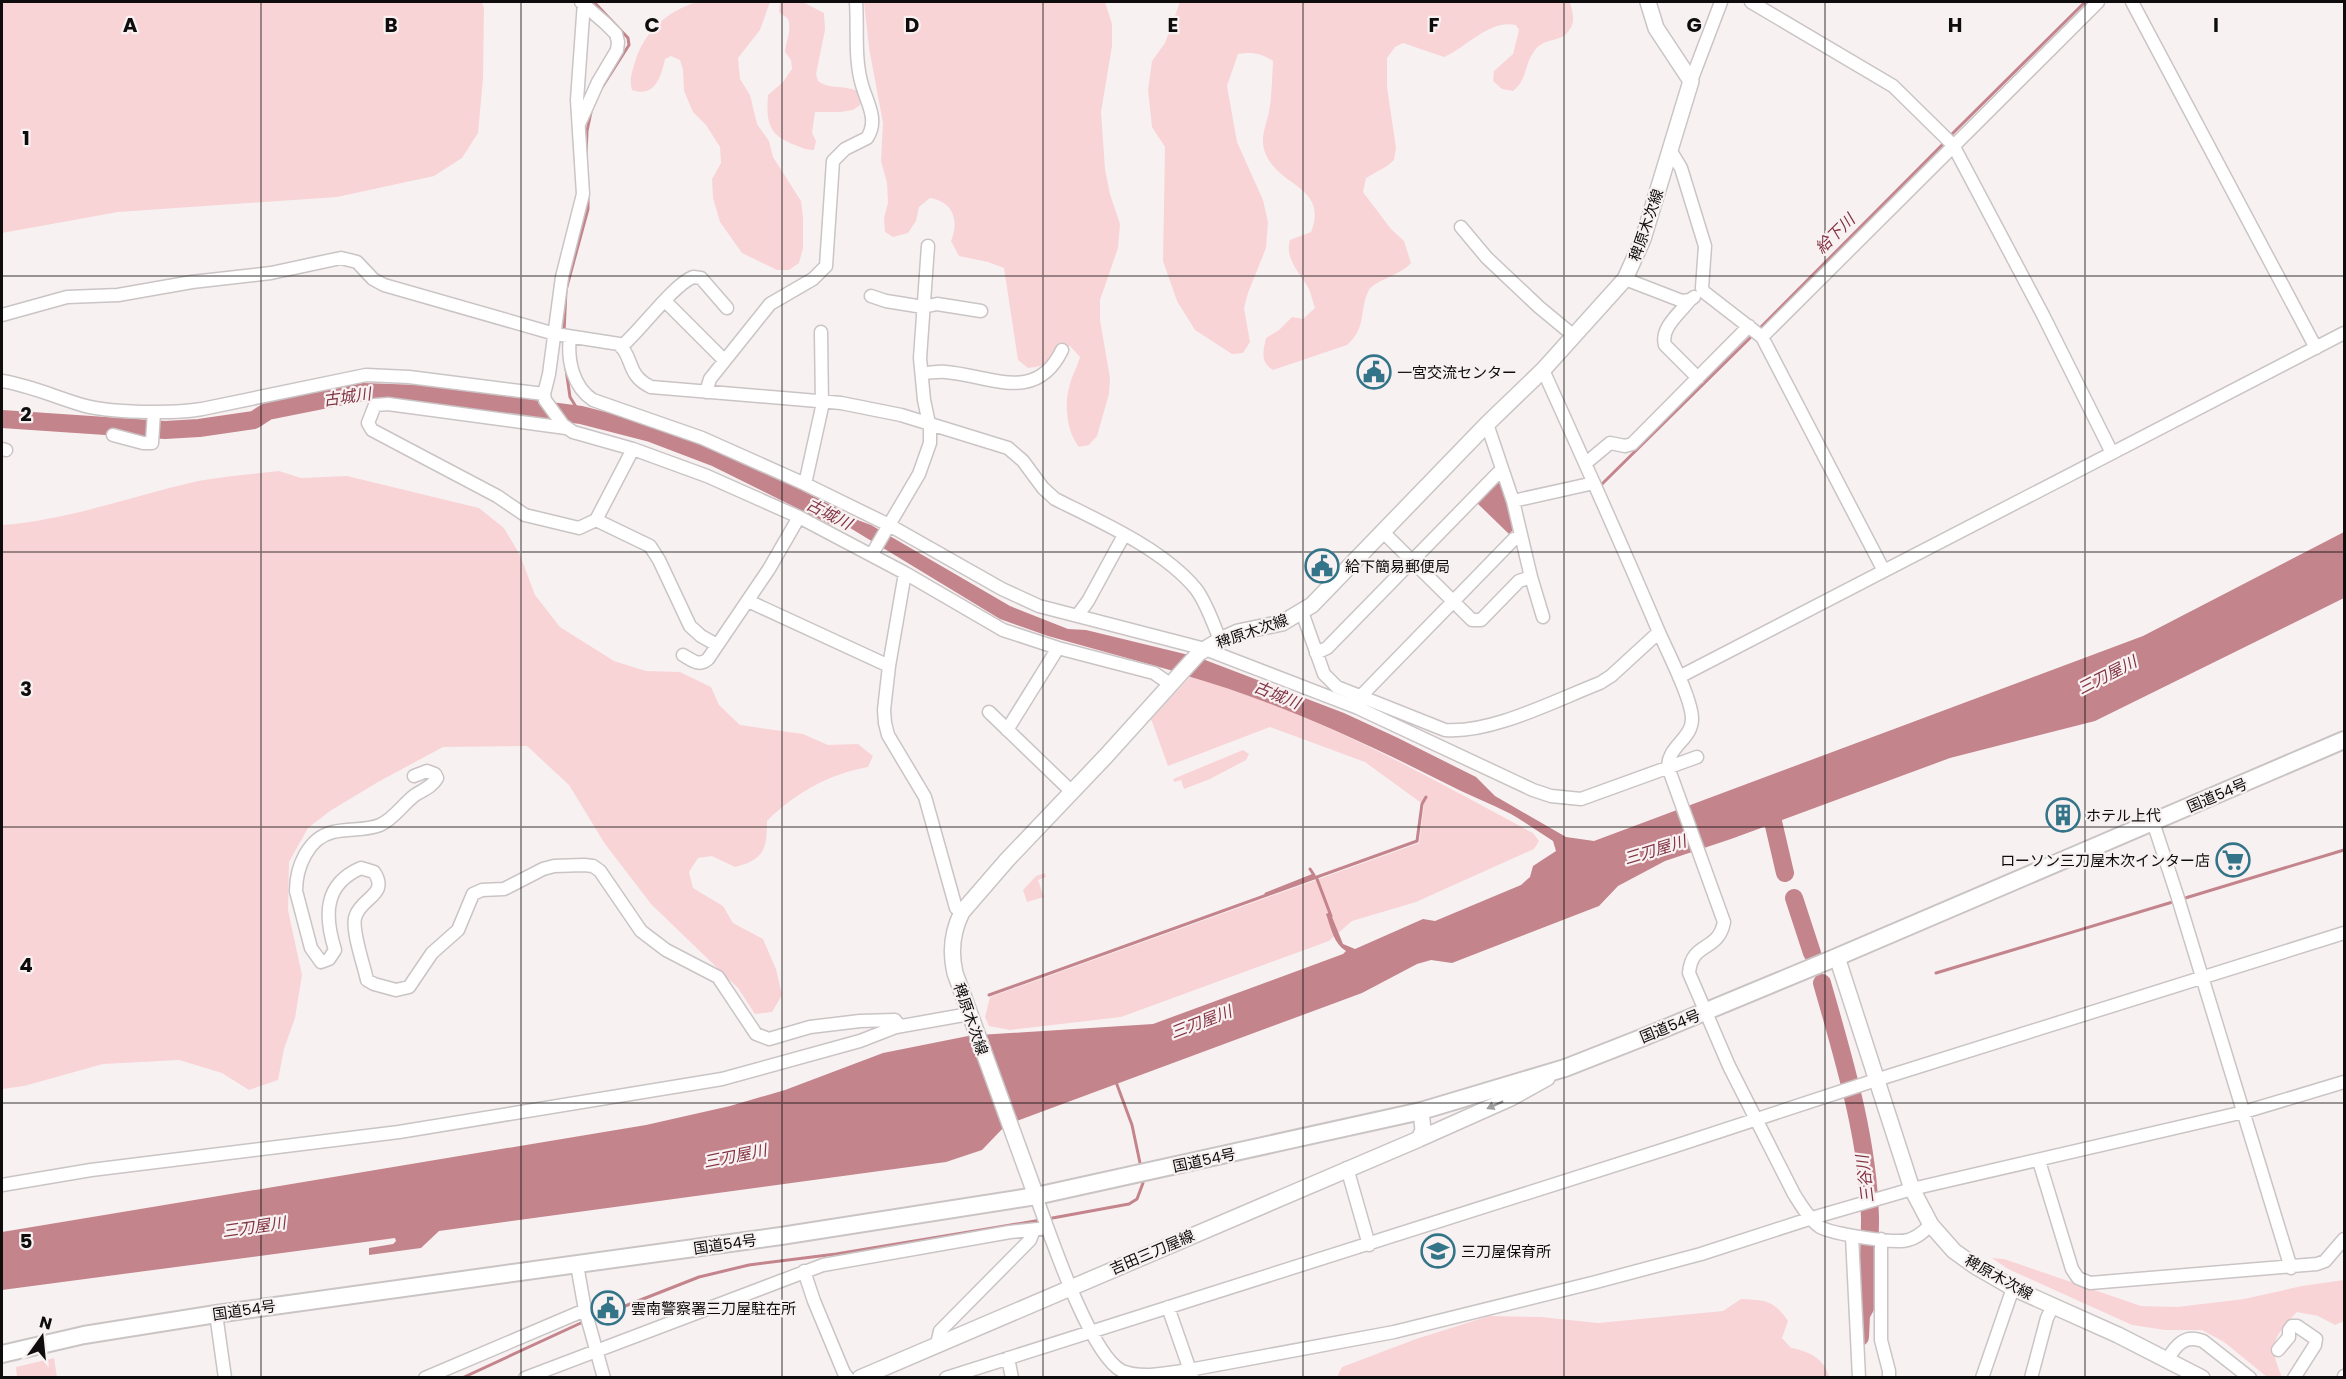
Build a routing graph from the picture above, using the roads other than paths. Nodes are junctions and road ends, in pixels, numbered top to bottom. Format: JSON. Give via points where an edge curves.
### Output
{"nodes":[{"id":1,"x":583,"y":2,"type":"edge"},
{"id":2,"x":856,"y":2,"type":"edge"},
{"id":3,"x":1648,"y":2,"type":"edge"},
{"id":4,"x":1721,"y":2,"type":"edge"},
{"id":5,"x":1751,"y":2,"type":"edge"},
{"id":6,"x":2098,"y":2,"type":"edge"},
{"id":7,"x":2132,"y":2,"type":"edge"},
{"id":8,"x":1691,"y":81,"type":"junction"},
{"id":9,"x":578,"y":126,"type":"junction"},
{"id":10,"x":1949,"y":141,"type":"junction"},
{"id":11,"x":1670,"y":150,"type":"junction"},
{"id":12,"x":1461,"y":227,"type":"dead end"},
{"id":13,"x":928,"y":246,"type":"dead end"},
{"id":14,"x":1625,"y":279,"type":"junction"},
{"id":15,"x":1703,"y":290,"type":"junction"},
{"id":16,"x":871,"y":296,"type":"dead end"},
{"id":17,"x":1690,"y":300,"type":"junction"},
{"id":18,"x":665,"y":301,"type":"junction"},
{"id":19,"x":923,"y":307,"type":"junction"},
{"id":20,"x":727,"y":308,"type":"dead end"},
{"id":21,"x":981,"y":311,"type":"dead end"},
{"id":22,"x":2,"y":315,"type":"edge"},
{"id":23,"x":1756,"y":331,"type":"junction"},
{"id":24,"x":821,"y":332,"type":"dead end"},
{"id":25,"x":2344,"y":333,"type":"edge"},
{"id":26,"x":563,"y":336,"type":"junction"},
{"id":27,"x":1574,"y":336,"type":"junction"},
{"id":28,"x":621,"y":347,"type":"junction"},
{"id":29,"x":2316,"y":348,"type":"junction"},
{"id":30,"x":1062,"y":350,"type":"dead end"},
{"id":31,"x":724,"y":360,"type":"junction"},
{"id":32,"x":1544,"y":370,"type":"junction"},
{"id":33,"x":922,"y":373,"type":"junction"},
{"id":34,"x":1698,"y":378,"type":"junction"},
{"id":35,"x":2,"y":381,"type":"edge"},
{"id":36,"x":706,"y":392,"type":"junction"},
{"id":37,"x":545,"y":397,"type":"junction"},
{"id":38,"x":822,"y":401,"type":"junction"},
{"id":39,"x":154,"y":414,"type":"junction"},
{"id":40,"x":928,"y":423,"type":"junction"},
{"id":41,"x":1487,"y":424,"type":"junction"},
{"id":42,"x":564,"y":427,"type":"junction"},
{"id":43,"x":113,"y":435,"type":"dead end"},
{"id":44,"x":633,"y":449,"type":"junction"},
{"id":45,"x":2112,"y":453,"type":"junction"},
{"id":46,"x":1586,"y":463,"type":"junction"},
{"id":47,"x":1503,"y":471,"type":"junction"},
{"id":48,"x":1594,"y":483,"type":"junction"},
{"id":49,"x":805,"y":484,"type":"junction"},
{"id":50,"x":1513,"y":501,"type":"junction"},
{"id":51,"x":799,"y":517,"type":"junction"},
{"id":52,"x":596,"y":519,"type":"junction"},
{"id":53,"x":888,"y":527,"type":"junction"},
{"id":54,"x":1383,"y":532,"type":"junction"},
{"id":55,"x":1124,"y":535,"type":"junction"},
{"id":56,"x":1521,"y":537,"type":"junction"},
{"id":57,"x":873,"y":553,"type":"junction"},
{"id":58,"x":1412,"y":561,"type":"junction"},
{"id":59,"x":1884,"y":571,"type":"junction"},
{"id":60,"x":905,"y":573,"type":"junction"},
{"id":61,"x":1531,"y":577,"type":"junction"},
{"id":62,"x":748,"y":601,"type":"junction"},
{"id":63,"x":1453,"y":602,"type":"junction"},
{"id":64,"x":1302,"y":612,"type":"junction"},
{"id":65,"x":1077,"y":616,"type":"junction"},
{"id":66,"x":1543,"y":618,"type":"dead end"},
{"id":67,"x":1659,"y":633,"type":"junction"},
{"id":68,"x":1220,"y":640,"type":"junction"},
{"id":69,"x":717,"y":645,"type":"junction"},
{"id":70,"x":1058,"y":648,"type":"junction"},
{"id":71,"x":1202,"y":651,"type":"junction"},
{"id":72,"x":1316,"y":653,"type":"junction"},
{"id":73,"x":683,"y":655,"type":"dead end"},
{"id":74,"x":890,"y":666,"type":"junction"},
{"id":75,"x":1679,"y":677,"type":"junction"},
{"id":76,"x":1173,"y":680,"type":"junction"},
{"id":77,"x":1360,"y":697,"type":"junction"},
{"id":78,"x":988,"y":712,"type":"dead end"},
{"id":79,"x":1007,"y":730,"type":"junction"},
{"id":80,"x":2344,"y":740,"type":"edge"},
{"id":81,"x":1697,"y":757,"type":"dead end"},
{"id":82,"x":1669,"y":768,"type":"junction"},
{"id":83,"x":414,"y":776,"type":"dead end"},
{"id":84,"x":1072,"y":792,"type":"junction"},
{"id":85,"x":2153,"y":822,"type":"junction"},
{"id":86,"x":962,"y":912,"type":"junction"},
{"id":87,"x":2344,"y":933,"type":"edge"},
{"id":88,"x":1837,"y":957,"type":"junction"},
{"id":89,"x":2202,"y":977,"type":"junction"},
{"id":90,"x":1706,"y":1012,"type":"junction"},
{"id":91,"x":970,"y":1017,"type":"junction"},
{"id":92,"x":900,"y":1026,"type":"junction"},
{"id":93,"x":1565,"y":1068,"type":"junction"},
{"id":94,"x":1876,"y":1080,"type":"junction"},
{"id":95,"x":2344,"y":1082,"type":"edge"},
{"id":96,"x":1421,"y":1111,"type":"junction"},
{"id":97,"x":2244,"y":1112,"type":"junction"},
{"id":98,"x":1757,"y":1118,"type":"junction"},
{"id":99,"x":1419,"y":1139,"type":"junction"},
{"id":100,"x":2039,"y":1161,"type":"junction"},
{"id":101,"x":1347,"y":1168,"type":"junction"},
{"id":102,"x":2,"y":1185,"type":"edge"},
{"id":103,"x":1912,"y":1189,"type":"junction"},
{"id":104,"x":1035,"y":1196,"type":"junction"},
{"id":105,"x":1812,"y":1218,"type":"junction"},
{"id":106,"x":1931,"y":1226,"type":"junction"},
{"id":107,"x":1043,"y":1228,"type":"junction"},
{"id":108,"x":1852,"y":1236,"type":"junction"},
{"id":109,"x":1881,"y":1239,"type":"junction"},
{"id":110,"x":2344,"y":1239,"type":"edge"},
{"id":111,"x":1369,"y":1244,"type":"junction"},
{"id":112,"x":576,"y":1265,"type":"junction"},
{"id":113,"x":2291,"y":1268,"type":"junction"},
{"id":114,"x":804,"y":1271,"type":"junction"},
{"id":115,"x":1070,"y":1288,"type":"junction"},
{"id":116,"x":2013,"y":1288,"type":"junction"},
{"id":117,"x":2053,"y":1306,"type":"junction"},
{"id":118,"x":1168,"y":1307,"type":"junction"},
{"id":119,"x":216,"y":1314,"type":"junction"},
{"id":120,"x":587,"y":1317,"type":"junction"},
{"id":121,"x":1093,"y":1334,"type":"junction"},
{"id":122,"x":936,"y":1344,"type":"junction"},
{"id":123,"x":596,"y":1349,"type":"junction"},
{"id":124,"x":2278,"y":1350,"type":"dead end"},
{"id":125,"x":2,"y":1354,"type":"edge"},
{"id":126,"x":1008,"y":1358,"type":"junction"},
{"id":127,"x":2167,"y":1360,"type":"junction"},
{"id":128,"x":1191,"y":1374,"type":"edge"},
{"id":129,"x":867,"y":1376,"type":"edge"},
{"id":130,"x":225,"y":1377,"type":"edge"},
{"id":131,"x":426,"y":1377,"type":"edge"},
{"id":132,"x":525,"y":1377,"type":"edge"},
{"id":133,"x":604,"y":1377,"type":"edge"},
{"id":134,"x":848,"y":1377,"type":"edge"},
{"id":135,"x":946,"y":1377,"type":"edge"},
{"id":136,"x":1012,"y":1377,"type":"edge"},
{"id":137,"x":1859,"y":1377,"type":"edge"},
{"id":138,"x":1889,"y":1377,"type":"edge"},
{"id":139,"x":1982,"y":1377,"type":"edge"},
{"id":140,"x":2031,"y":1377,"type":"edge"},
{"id":141,"x":2202,"y":1377,"type":"edge"},
{"id":142,"x":2250,"y":1377,"type":"edge"},
{"id":143,"x":2294,"y":1377,"type":"edge"}],
"edges":[{"from":1,"to":9,"type":"street"},
{"from":1,"to":9,"type":"street","via":[[616,34],[618,42]]},
{"from":2,"to":31,"type":"street","via":[[856,52],[873,123],[867,138],[844,149],[833,160],[826,266],[813,279],[770,304]]},
{"from":3,"to":8,"type":"main road","via":[[1656,28]]},
{"from":4,"to":8,"type":"street"},
{"from":5,"to":10,"type":"street","via":[[1893,86]]},
{"from":6,"to":10,"type":"street"},
{"from":7,"to":29,"type":"street"},
{"from":8,"to":11,"type":"main road","name":"稗原木次線"},
{"from":9,"to":26,"type":"street","via":[[583,194],[562,277]]},
{"from":10,"to":23,"type":"street"},
{"from":10,"to":45,"type":"street"},
{"from":11,"to":14,"type":"main road","name":"稗原木次線","via":[[1643,238]]},
{"from":11,"to":15,"type":"street","via":[[1681,168],[1705,246]]},
{"from":12,"to":27,"type":"street","via":[[1487,258]]},
{"from":13,"to":19,"type":"street"},
{"from":14,"to":17,"type":"street"},
{"from":14,"to":27,"type":"main road","name":"稗原木次線"},
{"from":15,"to":17,"type":"street"},
{"from":15,"to":23,"type":"street"},
{"from":16,"to":19,"type":"street"},
{"from":17,"to":34,"type":"street","via":[[1663,339]]},
{"from":18,"to":20,"type":"street","via":[[686,280],[696,277]]},
{"from":18,"to":28,"type":"street"},
{"from":18,"to":31,"type":"street"},
{"from":19,"to":21,"type":"street","via":[[937,304]]},
{"from":19,"to":33,"type":"street"},
{"from":22,"to":26,"type":"street","via":[[66,297],[118,295],[271,273],[341,258],[357,262],[384,285]]},
{"from":23,"to":34,"type":"street"},
{"from":23,"to":59,"type":"street"},
{"from":24,"to":38,"type":"street"},
{"from":25,"to":29,"type":"street"},
{"from":26,"to":28,"type":"street","via":[[611,342]]},
{"from":26,"to":37,"type":"street"},
{"from":26,"to":49,"type":"street","via":[[574,375],[582,392],[592,400],[702,438]]},
{"from":27,"to":32,"type":"main road","name":"稗原木次線"},
{"from":28,"to":36,"type":"street","via":[[632,371],[643,383],[660,389]]},
{"from":29,"to":45,"type":"street"},
{"from":30,"to":33,"type":"street","via":[[1049,371],[1032,380],[1000,383],[946,372]]},
{"from":31,"to":36,"type":"street"},
{"from":32,"to":41,"type":"main road","name":"稗原木次線"},
{"from":32,"to":46,"type":"street"},
{"from":33,"to":40,"type":"street"},
{"from":34,"to":46,"type":"street","via":[[1632,444],[1610,443]]},
{"from":35,"to":39,"type":"street","via":[[84,406]]},
{"from":36,"to":38,"type":"street"},
{"from":37,"to":39,"type":"street","via":[[409,377],[366,375],[202,409]]},
{"from":37,"to":42,"type":"street"},
{"from":38,"to":40,"type":"street"},
{"from":38,"to":49,"type":"street"},
{"from":39,"to":43,"type":"street","via":[[152,442]]},
{"from":40,"to":53,"type":"street","via":[[930,443],[923,464]]},
{"from":40,"to":55,"type":"street","via":[[1008,448],[1055,499]]},
{"from":41,"to":47,"type":"street"},
{"from":41,"to":54,"type":"main road","name":"稗原木次線"},
{"from":42,"to":44,"type":"street"},
{"from":42,"to":52,"type":"street","via":[[388,404],[375,405],[368,423],[372,430],[533,519],[579,528]]},
{"from":44,"to":51,"type":"street","via":[[707,476]]},
{"from":44,"to":52,"type":"street"},
{"from":45,"to":59,"type":"street"},
{"from":46,"to":48,"type":"street"},
{"from":47,"to":50,"type":"street"},
{"from":47,"to":58,"type":"street"},
{"from":48,"to":50,"type":"street"},
{"from":48,"to":67,"type":"street"},
{"from":49,"to":53,"type":"street"},
{"from":50,"to":56,"type":"street"},
{"from":51,"to":57,"type":"street"},
{"from":51,"to":62,"type":"street"},
{"from":52,"to":69,"type":"street","via":[[650,546],[690,626]]},
{"from":53,"to":57,"type":"street"},
{"from":53,"to":65,"type":"street","via":[[1002,589],[1039,606]]},
{"from":54,"to":58,"type":"street"},
{"from":54,"to":64,"type":"main road","name":"稗原木次線"},
{"from":55,"to":65,"type":"street"},
{"from":55,"to":68,"type":"street","via":[[1154,553],[1190,583]]},
{"from":56,"to":61,"type":"street"},
{"from":56,"to":63,"type":"street","via":[[1514,539]]},
{"from":57,"to":60,"type":"street"},
{"from":58,"to":63,"type":"street"},
{"from":58,"to":72,"type":"street","via":[[1327,648]]},
{"from":59,"to":75,"type":"street"},
{"from":60,"to":70,"type":"street","via":[[1003,630]]},
{"from":60,"to":74,"type":"street"},
{"from":61,"to":63,"type":"street","via":[[1519,581],[1478,621]]},
{"from":61,"to":66,"type":"street"},
{"from":62,"to":69,"type":"street"},
{"from":62,"to":74,"type":"street"},
{"from":63,"to":77,"type":"street"},
{"from":64,"to":68,"type":"main road","name":"稗原木次線","via":[[1282,623]]},
{"from":64,"to":72,"type":"street"},
{"from":65,"to":71,"type":"street"},
{"from":67,"to":75,"type":"street"},
{"from":67,"to":77,"type":"street","via":[[1600,683],[1476,729],[1445,730]]},
{"from":68,"to":71,"type":"main road","name":"稗原木次線"},
{"from":69,"to":73,"type":"street","via":[[701,663]]},
{"from":70,"to":76,"type":"street"},
{"from":70,"to":79,"type":"street"},
{"from":71,"to":76,"type":"main road","name":"稗原木次線"},
{"from":71,"to":82,"type":"street","via":[[1359,708],[1551,796],[1581,799]]},
{"from":72,"to":77,"type":"street","via":[[1330,681]]},
{"from":74,"to":86,"type":"street","via":[[884,710],[888,735],[925,797],[956,908]]},
{"from":75,"to":82,"type":"street","via":[[1692,723],[1688,734],[1674,748]]},
{"from":76,"to":84,"type":"main road","name":"稗原木次線"},
{"from":78,"to":79,"type":"street"},
{"from":79,"to":84,"type":"street"},
{"from":80,"to":85,"type":"highway","name":"国道54号"},
{"from":81,"to":82,"type":"street"},
{"from":82,"to":90,"type":"street","via":[[1724,919],[1720,937],[1695,954],[1690,968],[1690,979]]},
{"from":83,"to":92,"type":"street","via":[[426,771],[437,778],[382,824],[331,832],[304,855],[296,891],[310,948],[321,962],[335,950],[330,925],[333,890],[343,878],[361,868],[374,872],[379,883],[354,920],[367,980],[401,990],[409,987],[432,953],[458,930],[473,894],[504,889],[554,866],[584,865],[600,871],[641,931],[666,950],[718,977],[756,1034],[769,1039],[810,1027],[860,1021],[895,1020]]},
{"from":84,"to":86,"type":"main road","name":"稗原木次線"},
{"from":85,"to":88,"type":"highway","name":"国道54号"},
{"from":85,"to":89,"type":"street"},
{"from":86,"to":91,"type":"main road","name":"稗原木次線","via":[[954,934],[952,960]]},
{"from":87,"to":89,"type":"street"},
{"from":88,"to":90,"type":"highway","name":"国道54号"},
{"from":88,"to":94,"type":"main road","name":"稗原木次線"},
{"from":89,"to":94,"type":"street"},
{"from":89,"to":97,"type":"street"},
{"from":90,"to":93,"type":"highway","name":"国道54号"},
{"from":90,"to":98,"type":"street"},
{"from":91,"to":92,"type":"street"},
{"from":91,"to":104,"type":"main road","name":"稗原木次線"},
{"from":92,"to":102,"type":"street","via":[[722,1079],[399,1132]]},
{"from":93,"to":96,"type":"highway","name":"国道54号"},
{"from":93,"to":99,"type":"main road","name":"吉田三刀屋線","one_way":true,"via":[[1511,1098]]},
{"from":94,"to":98,"type":"street"},
{"from":94,"to":103,"type":"main road","name":"稗原木次線"},
{"from":95,"to":97,"type":"street"},
{"from":96,"to":99,"type":"main road","via":[[1423,1130]]},
{"from":96,"to":104,"type":"highway","name":"国道54号"},
{"from":97,"to":100,"type":"street"},
{"from":97,"to":113,"type":"street"},
{"from":98,"to":105,"type":"street","via":[[1794,1194]]},
{"from":98,"to":111,"type":"street"},
{"from":99,"to":101,"type":"main road","name":"吉田三刀屋線"},
{"from":100,"to":103,"type":"street"},
{"from":100,"to":113,"type":"street","via":[[2072,1269],[2084,1281]]},
{"from":101,"to":111,"type":"street"},
{"from":101,"to":115,"type":"main road","name":"吉田三刀屋線"},
{"from":103,"to":105,"type":"street"},
{"from":103,"to":106,"type":"main road","name":"稗原木次線"},
{"from":104,"to":107,"type":"street"},
{"from":104,"to":112,"type":"highway","name":"国道54号"},
{"from":105,"to":108,"type":"street","via":[[1819,1226]]},
{"from":105,"to":128,"type":"street","via":[[1596,1282],[1394,1332]]},
{"from":106,"to":109,"type":"street","via":[[1907,1241]]},
{"from":106,"to":116,"type":"main road","name":"稗原木次線","via":[[1954,1251]]},
{"from":107,"to":114,"type":"street"},
{"from":107,"to":115,"type":"street"},
{"from":107,"to":122,"type":"street","via":[[940,1331]]},
{"from":108,"to":109,"type":"street"},
{"from":108,"to":137,"type":"street"},
{"from":109,"to":138,"type":"street","via":[[1881,1340]]},
{"from":110,"to":113,"type":"street","via":[[2321,1263]]},
{"from":111,"to":118,"type":"street"},
{"from":112,"to":119,"type":"highway","name":"国道54号"},
{"from":112,"to":120,"type":"street"},
{"from":114,"to":123,"type":"street"},
{"from":114,"to":134,"type":"street"},
{"from":115,"to":121,"type":"street"},
{"from":115,"to":122,"type":"main road","name":"吉田三刀屋線"},
{"from":116,"to":117,"type":"main road","name":"稗原木次線"},
{"from":116,"to":139,"type":"street"},
{"from":117,"to":127,"type":"main road","name":"稗原木次線"},
{"from":117,"to":140,"type":"street"},
{"from":118,"to":121,"type":"street"},
{"from":118,"to":128,"type":"street"},
{"from":119,"to":125,"type":"highway","name":"国道54号","via":[[84,1335]]},
{"from":119,"to":130,"type":"street"},
{"from":120,"to":123,"type":"street"},
{"from":120,"to":131,"type":"street"},
{"from":121,"to":126,"type":"street"},
{"from":121,"to":128,"type":"street","via":[[1106,1358],[1120,1370],[1143,1376]]},
{"from":122,"to":129,"type":"main road","name":"吉田三刀屋線"},
{"from":123,"to":132,"type":"street"},
{"from":123,"to":133,"type":"street"},
{"from":124,"to":143,"type":"street","via":[[2292,1326],[2316,1339]]},
{"from":126,"to":135,"type":"street"},
{"from":126,"to":136,"type":"street"},
{"from":127,"to":141,"type":"main road","name":"稗原木次線"},
{"from":127,"to":142,"type":"street","via":[[2181,1342],[2196,1338]]}]}
